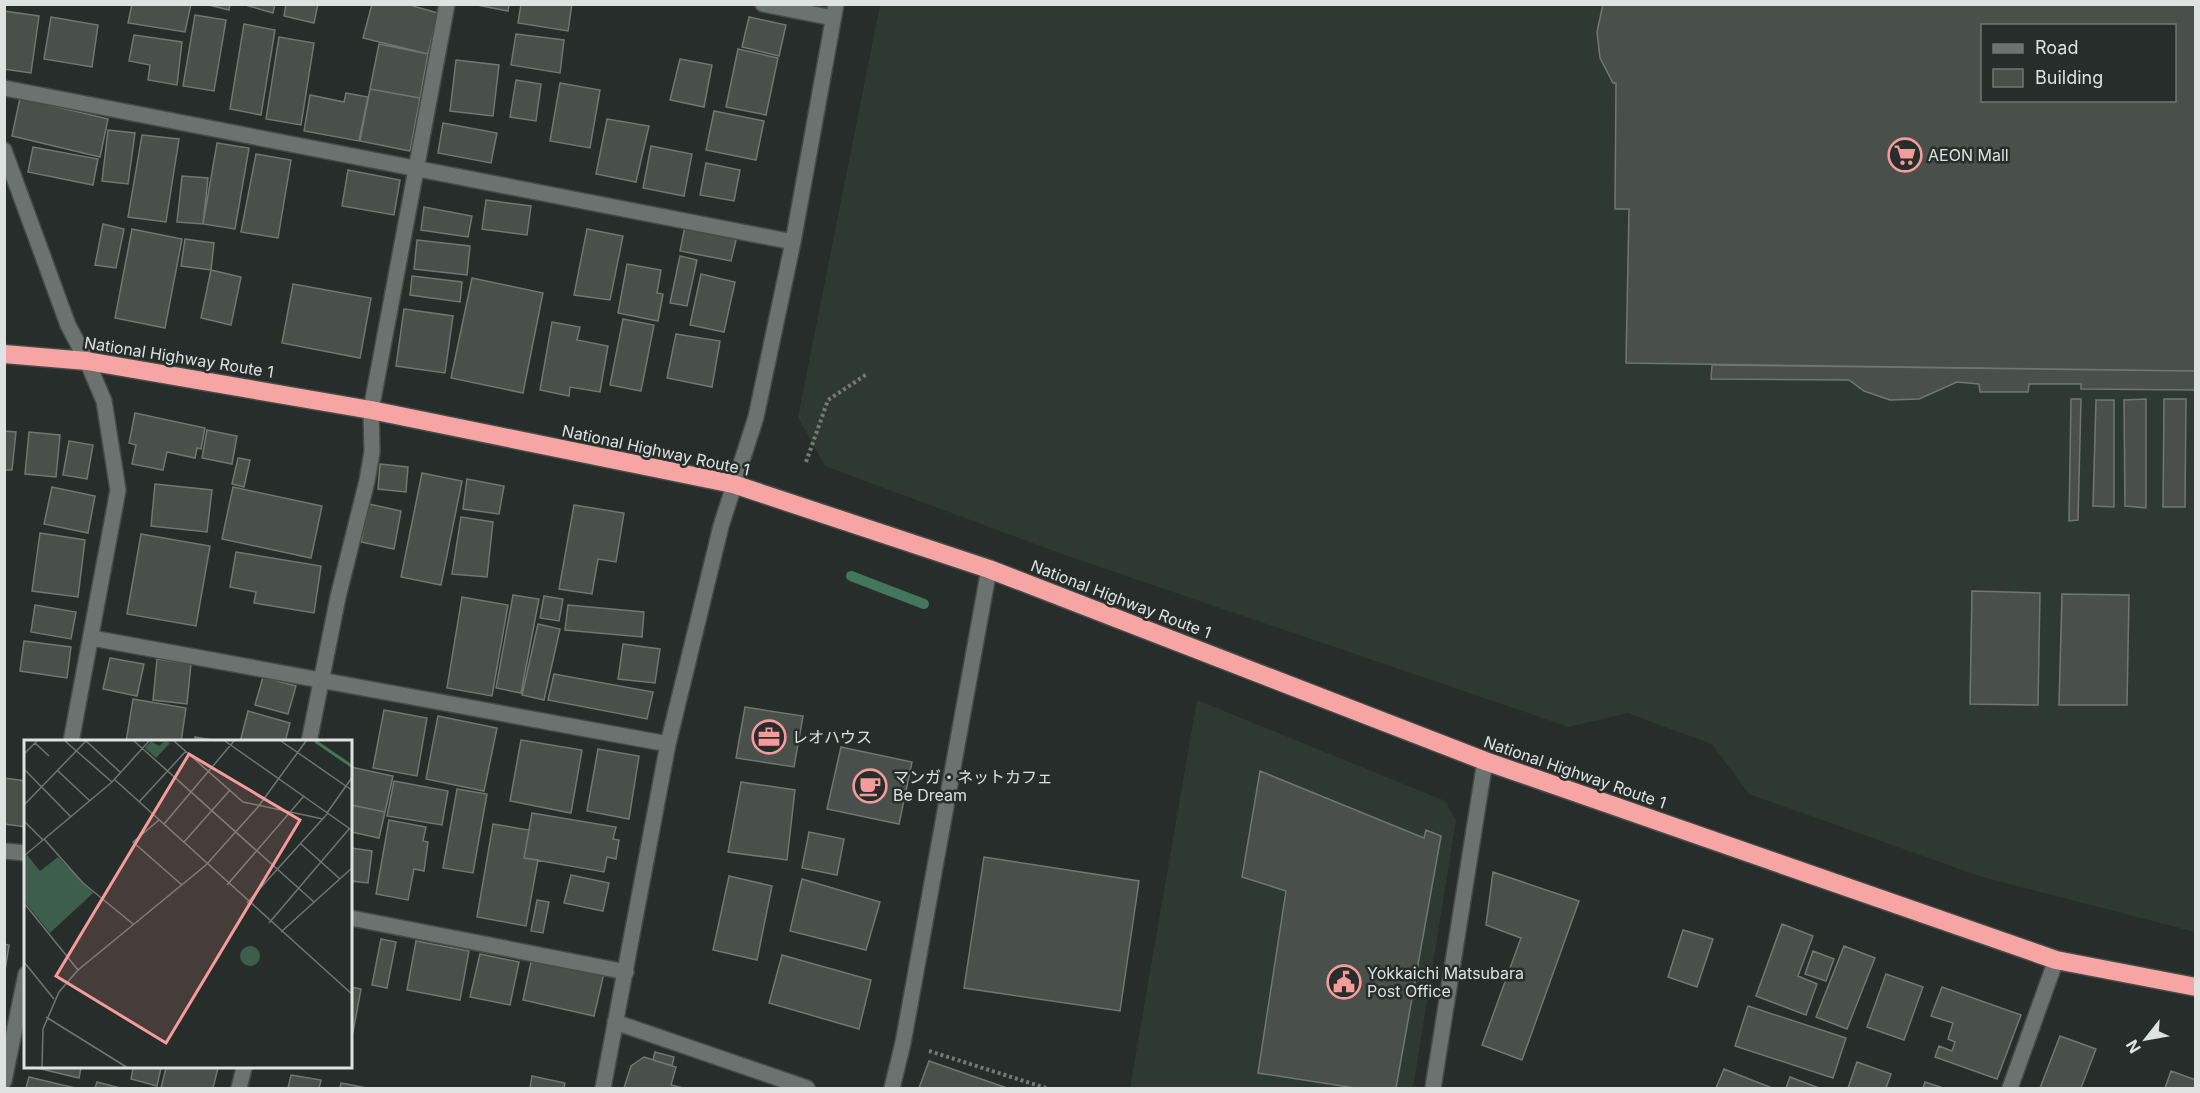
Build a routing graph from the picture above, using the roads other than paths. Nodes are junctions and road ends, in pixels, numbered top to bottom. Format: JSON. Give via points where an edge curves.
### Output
{"nodes":[{"id":1,"x":447,"y":4,"type":"edge"},
{"id":2,"x":762,"y":4,"type":"edge"},
{"id":3,"x":835,"y":11,"type":"edge"},
{"id":4,"x":4,"y":88,"type":"edge"},
{"id":5,"x":4,"y":150,"type":"edge"},
{"id":6,"x":417,"y":168,"type":"junction"},
{"id":7,"x":793,"y":242,"type":"junction"},
{"id":8,"x":4,"y":354,"type":"edge"},
{"id":9,"x":87,"y":361,"type":"junction"},
{"id":10,"x":371,"y":410,"type":"junction"},
{"id":11,"x":734,"y":484,"type":"junction"},
{"id":12,"x":989,"y":569,"type":"junction"},
{"id":13,"x":92,"y":638,"type":"junction"},
{"id":14,"x":321,"y":679,"type":"junction"},
{"id":15,"x":71,"y":740,"type":"edge"},
{"id":16,"x":309,"y":740,"type":"edge"},
{"id":17,"x":668,"y":744,"type":"junction"},
{"id":18,"x":1485,"y":761,"type":"junction"},
{"id":19,"x":4,"y":851,"type":"edge"},
{"id":20,"x":24,"y":853,"type":"edge"},
{"id":21,"x":352,"y":918,"type":"edge"},
{"id":22,"x":2056,"y":960,"type":"junction"},
{"id":23,"x":626,"y":972,"type":"junction"},
{"id":24,"x":24,"y":984,"type":"edge"},
{"id":25,"x":2196,"y":987,"type":"edge"},
{"id":26,"x":615,"y":1022,"type":"junction"},
{"id":27,"x":244,"y":1069,"type":"edge"},
{"id":28,"x":4,"y":1082,"type":"edge"},
{"id":29,"x":239,"y":1089,"type":"edge"},
{"id":30,"x":603,"y":1089,"type":"edge"},
{"id":31,"x":807,"y":1089,"type":"edge"},
{"id":32,"x":892,"y":1089,"type":"edge"},
{"id":33,"x":1433,"y":1089,"type":"edge"},
{"id":34,"x":2010,"y":1089,"type":"edge"}],
"edges":[{"from":1,"to":6,"type":"street"},
{"from":2,"to":3,"type":"street"},
{"from":3,"to":7,"type":"street"},
{"from":4,"to":6,"type":"street"},
{"from":5,"to":9,"type":"street","via":[[68,326]]},
{"from":6,"to":7,"type":"street"},
{"from":6,"to":10,"type":"street"},
{"from":7,"to":11,"type":"street","via":[[756,417]]},
{"from":8,"to":9,"type":"highway","name":"National Highway Route 1"},
{"from":9,"to":10,"type":"highway","name":"National Highway Route 1"},
{"from":9,"to":13,"type":"street","via":[[104,401],[118,490]]},
{"from":10,"to":11,"type":"highway","name":"National Highway Route 1"},
{"from":10,"to":14,"type":"street","via":[[372,452],[367,481]]},
{"from":11,"to":12,"type":"highway","name":"National Highway Route 1"},
{"from":11,"to":17,"type":"street"},
{"from":12,"to":18,"type":"highway","name":"National Highway Route 1"},
{"from":12,"to":32,"type":"street"},
{"from":13,"to":14,"type":"street"},
{"from":13,"to":15,"type":"street"},
{"from":14,"to":16,"type":"street"},
{"from":14,"to":17,"type":"street"},
{"from":17,"to":23,"type":"street"},
{"from":18,"to":22,"type":"highway","name":"National Highway Route 1"},
{"from":18,"to":33,"type":"street"},
{"from":19,"to":20,"type":"street"},
{"from":21,"to":23,"type":"street"},
{"from":22,"to":25,"type":"highway","name":"National Highway Route 1"},
{"from":22,"to":34,"type":"street"},
{"from":23,"to":26,"type":"street"},
{"from":24,"to":28,"type":"street"},
{"from":26,"to":30,"type":"street"},
{"from":26,"to":31,"type":"street"},
{"from":27,"to":29,"type":"street"}]}
